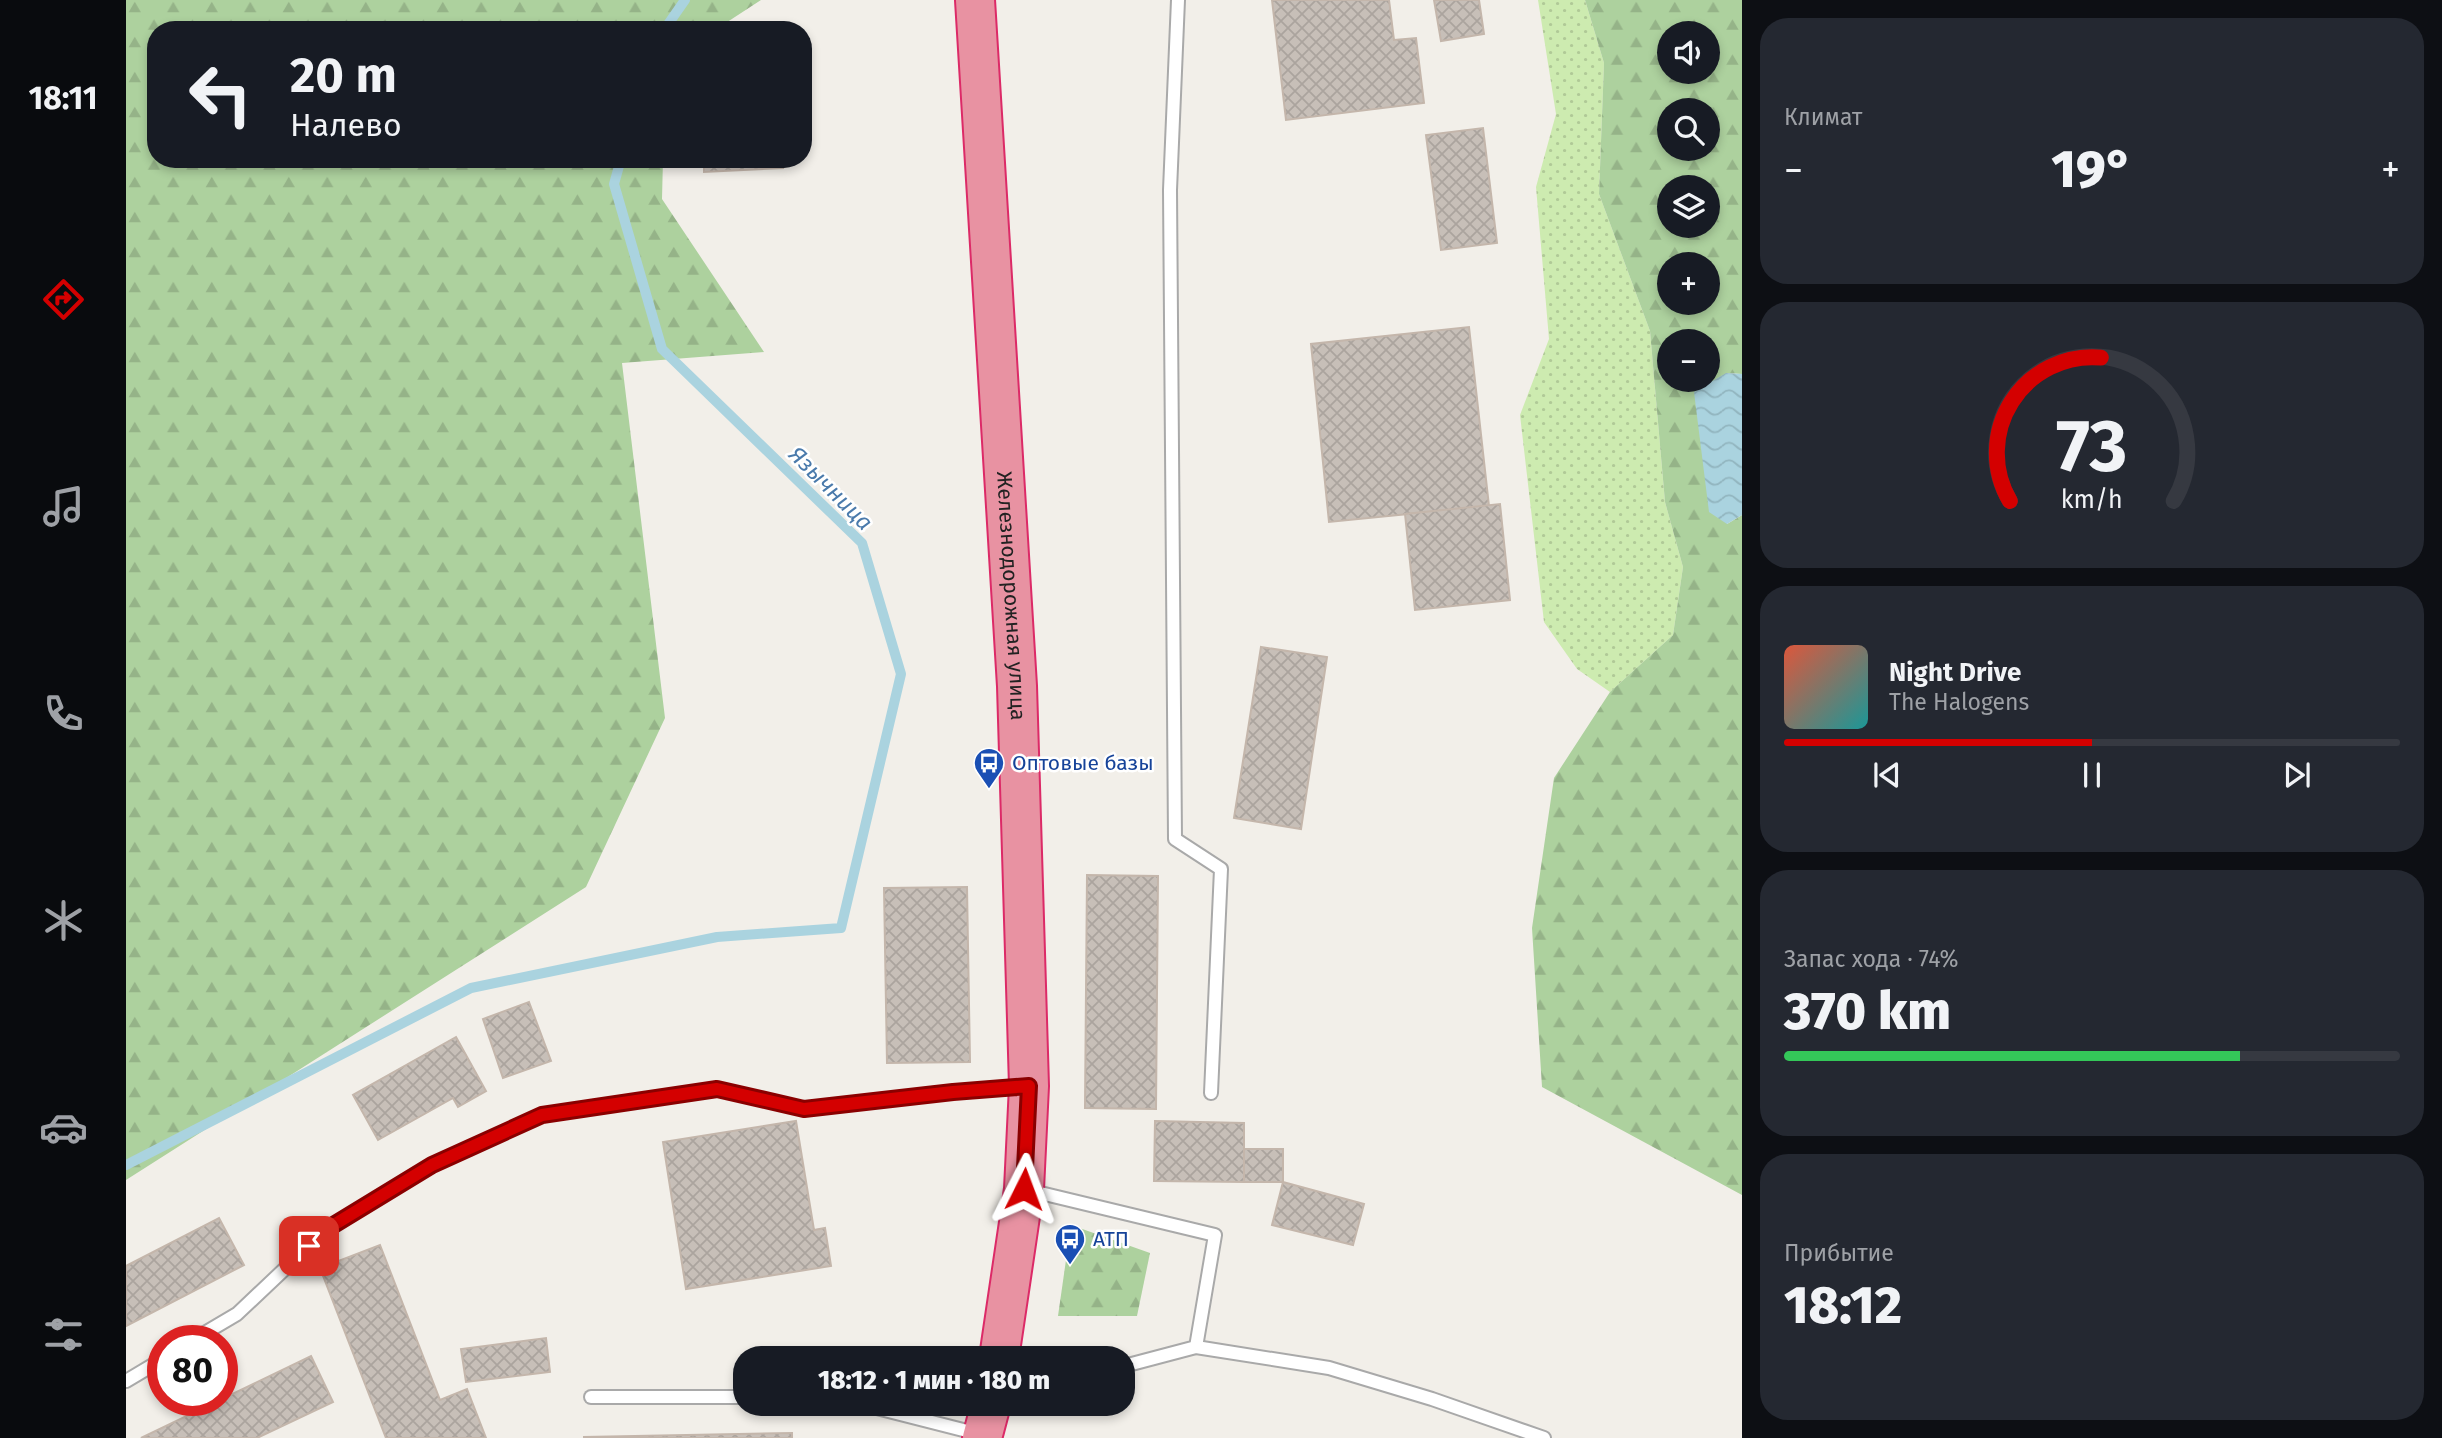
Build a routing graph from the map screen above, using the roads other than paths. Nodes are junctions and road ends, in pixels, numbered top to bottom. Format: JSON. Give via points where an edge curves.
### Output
{"nodes":[{"id":1,"x":975,"y":0,"type":"edge"},
{"id":2,"x":1178,"y":0,"type":"edge"},
{"id":3,"x":1029,"y":1086,"type":"junction"},
{"id":4,"x":1211,"y":1093,"type":"dead end"},
{"id":5,"x":1024,"y":1189,"type":"junction"},
{"id":6,"x":218,"y":1325,"type":"edge"},
{"id":7,"x":1001,"y":1346,"type":"edge"},
{"id":8,"x":1196,"y":1348,"type":"junction"},
{"id":9,"x":1135,"y":1363,"type":"edge"},
{"id":10,"x":147,"y":1369,"type":"edge"},
{"id":11,"x":126,"y":1381,"type":"edge"},
{"id":12,"x":591,"y":1397,"type":"dead end"},
{"id":13,"x":733,"y":1397,"type":"edge"},
{"id":14,"x":929,"y":1416,"type":"edge"},
{"id":15,"x":986,"y":1426,"type":"edge"},
{"id":16,"x":1544,"y":1438,"type":"edge"}],
"edges":[{"from":1,"to":3,"type":"highway","name":"Железнодорожная улица","via":[[1017,686]]},
{"from":2,"to":4,"type":"lane","via":[[1170,190],[1175,839],[1221,869]]},
{"from":3,"to":5,"type":"highway","name":"Железнодорожная улица"},
{"from":3,"to":6,"type":"lane","via":[[804,1109],[717,1089],[542,1115],[432,1165],[327,1229],[237,1314]]},
{"from":5,"to":7,"type":"highway","name":"Железнодорожная улица"},
{"from":5,"to":8,"type":"lane","via":[[1215,1235]]},
{"from":8,"to":9,"type":"lane"},
{"from":8,"to":16,"type":"lane","via":[[1329,1368]]},
{"from":10,"to":11,"type":"lane"},
{"from":12,"to":13,"type":"lane"},
{"from":14,"to":15,"type":"lane"}]}
